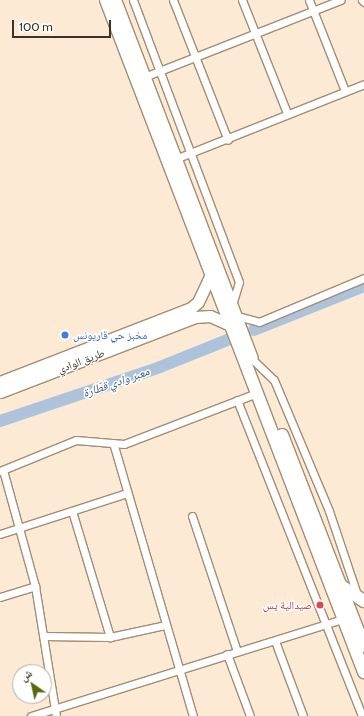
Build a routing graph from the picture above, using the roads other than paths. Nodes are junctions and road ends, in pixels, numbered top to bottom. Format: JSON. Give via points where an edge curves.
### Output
{"nodes":[{"id":1,"x":106,"y":0,"type":"edge"},
{"id":2,"x":115,"y":0,"type":"edge"},
{"id":3,"x":133,"y":0,"type":"edge"},
{"id":4,"x":173,"y":0,"type":"edge"},
{"id":5,"x":242,"y":0,"type":"edge"},
{"id":6,"x":309,"y":0,"type":"edge"},
{"id":7,"x":340,"y":0,"type":"edge"},
{"id":8,"x":314,"y":10,"type":"junction"},
{"id":9,"x":256,"y":34,"type":"junction"},
{"id":10,"x":196,"y":57,"type":"junction"},
{"id":11,"x":160,"y":70,"type":"junction"},
{"id":12,"x":144,"y":77,"type":"junction"},
{"id":13,"x":364,"y":84,"type":"edge"},
{"id":14,"x":345,"y":91,"type":"junction"},
{"id":15,"x":287,"y":113,"type":"junction"},
{"id":16,"x":228,"y":140,"type":"junction"},
{"id":17,"x":191,"y":153,"type":"junction"},
{"id":18,"x":175,"y":159,"type":"junction"},
{"id":19,"x":232,"y":263,"type":"junction"},
{"id":20,"x":214,"y":272,"type":"junction"},
{"id":21,"x":364,"y":278,"type":"edge"},
{"id":22,"x":193,"y":312,"type":"junction"},
{"id":23,"x":233,"y":316,"type":"junction"},
{"id":24,"x":252,"y":359,"type":"junction"},
{"id":25,"x":0,"y":382,"type":"edge"},
{"id":26,"x":12,"y":382,"type":"junction"},
{"id":27,"x":0,"y":392,"type":"edge"},
{"id":28,"x":257,"y":393,"type":"junction"},
{"id":29,"x":238,"y":400,"type":"junction"},
{"id":30,"x":114,"y":446,"type":"junction"},
{"id":31,"x":309,"y":463,"type":"junction"},
{"id":32,"x":296,"y":469,"type":"junction"},
{"id":33,"x":2,"y":470,"type":"edge"},
{"id":34,"x":127,"y":493,"type":"junction"},
{"id":35,"x":72,"y":511,"type":"junction"},
{"id":36,"x":192,"y":516,"type":"dead end"},
{"id":37,"x":19,"y":528,"type":"junction"},
{"id":38,"x":0,"y":534,"type":"edge"},
{"id":39,"x":340,"y":585,"type":"junction"},
{"id":40,"x":35,"y":586,"type":"junction"},
{"id":41,"x":0,"y":597,"type":"edge"},
{"id":42,"x":361,"y":600,"type":"edge"},
{"id":43,"x":343,"y":619,"type":"junction"},
{"id":44,"x":328,"y":624,"type":"junction"},
{"id":45,"x":166,"y":625,"type":"junction"},
{"id":46,"x":44,"y":636,"type":"junction"},
{"id":47,"x":110,"y":637,"type":"junction"},
{"id":48,"x":275,"y":642,"type":"junction"},
{"id":49,"x":364,"y":646,"type":"edge"},
{"id":50,"x":237,"y":652,"type":"junction"},
{"id":51,"x":227,"y":654,"type":"junction"},
{"id":52,"x":176,"y":669,"type":"junction"},
{"id":53,"x":364,"y":672,"type":"edge"},
{"id":54,"x":55,"y":708,"type":"junction"},
{"id":55,"x":31,"y":716,"type":"edge"},
{"id":56,"x":56,"y":716,"type":"edge"},
{"id":57,"x":193,"y":716,"type":"edge"},
{"id":58,"x":250,"y":716,"type":"edge"},
{"id":59,"x":303,"y":716,"type":"edge"},
{"id":60,"x":362,"y":716,"type":"edge"}],
"edges":[{"from":1,"to":20,"type":"highway"},
{"from":2,"to":12,"type":"highway"},
{"from":3,"to":11,"type":"street"},
{"from":4,"to":10,"type":"street"},
{"from":5,"to":9,"type":"street"},
{"from":6,"to":8,"type":"street"},
{"from":7,"to":8,"type":"street"},
{"from":8,"to":9,"type":"street"},
{"from":8,"to":14,"type":"street"},
{"from":9,"to":10,"type":"street"},
{"from":9,"to":15,"type":"street"},
{"from":10,"to":11,"type":"street"},
{"from":10,"to":16,"type":"street"},
{"from":11,"to":12,"type":"street"},
{"from":11,"to":17,"type":"street"},
{"from":12,"to":18,"type":"highway"},
{"from":13,"to":14,"type":"street"},
{"from":14,"to":15,"type":"street"},
{"from":15,"to":16,"type":"street"},
{"from":16,"to":17,"type":"street"},
{"from":17,"to":18,"type":"street"},
{"from":17,"to":19,"type":"street"},
{"from":18,"to":20,"type":"highway"},
{"from":19,"to":20,"type":"street"},
{"from":19,"to":23,"type":"street","via":[[239,290]]},
{"from":20,"to":22,"type":"main road"},
{"from":20,"to":23,"type":"highway"},
{"from":20,"to":23,"type":"highway"},
{"from":21,"to":23,"type":"street","via":[[265,320],[251,321]]},
{"from":22,"to":23,"type":"main road","name":"طريق الوادي","via":[[210,316]]},
{"from":22,"to":26,"type":"main road","name":"طريق الوادي"},
{"from":23,"to":24,"type":"highway"},
{"from":23,"to":28,"type":"highway"},
{"from":24,"to":31,"type":"street","via":[[274,380]]},
{"from":24,"to":32,"type":"highway"},
{"from":25,"to":26,"type":"main road","name":"طريق الوادي"},
{"from":26,"to":27,"type":"main road","name":"طريق الوادي"},
{"from":28,"to":29,"type":"street"},
{"from":28,"to":43,"type":"highway"},
{"from":29,"to":30,"type":"street"},
{"from":29,"to":44,"type":"street"},
{"from":30,"to":33,"type":"street","via":[[76,440]]},
{"from":30,"to":34,"type":"street"},
{"from":31,"to":32,"type":"street"},
{"from":31,"to":42,"type":"street"},
{"from":32,"to":39,"type":"highway"},
{"from":33,"to":37,"type":"street"},
{"from":34,"to":35,"type":"street"},
{"from":34,"to":45,"type":"street"},
{"from":35,"to":37,"type":"street"},
{"from":35,"to":47,"type":"street"},
{"from":36,"to":50,"type":"street"},
{"from":37,"to":38,"type":"street"},
{"from":37,"to":40,"type":"street"},
{"from":39,"to":42,"type":"highway"},
{"from":39,"to":49,"type":"highway"},
{"from":40,"to":41,"type":"street"},
{"from":40,"to":46,"type":"street"},
{"from":43,"to":44,"type":"street"},
{"from":43,"to":53,"type":"highway"},
{"from":44,"to":48,"type":"street"},
{"from":44,"to":60,"type":"street"},
{"from":45,"to":47,"type":"street"},
{"from":45,"to":52,"type":"street"},
{"from":46,"to":47,"type":"street"},
{"from":46,"to":54,"type":"street"},
{"from":48,"to":50,"type":"street"},
{"from":48,"to":59,"type":"street"},
{"from":50,"to":51,"type":"street"},
{"from":51,"to":52,"type":"street"},
{"from":51,"to":58,"type":"street"},
{"from":52,"to":54,"type":"street"},
{"from":52,"to":57,"type":"street"},
{"from":54,"to":55,"type":"street"},
{"from":54,"to":56,"type":"street"}]}
